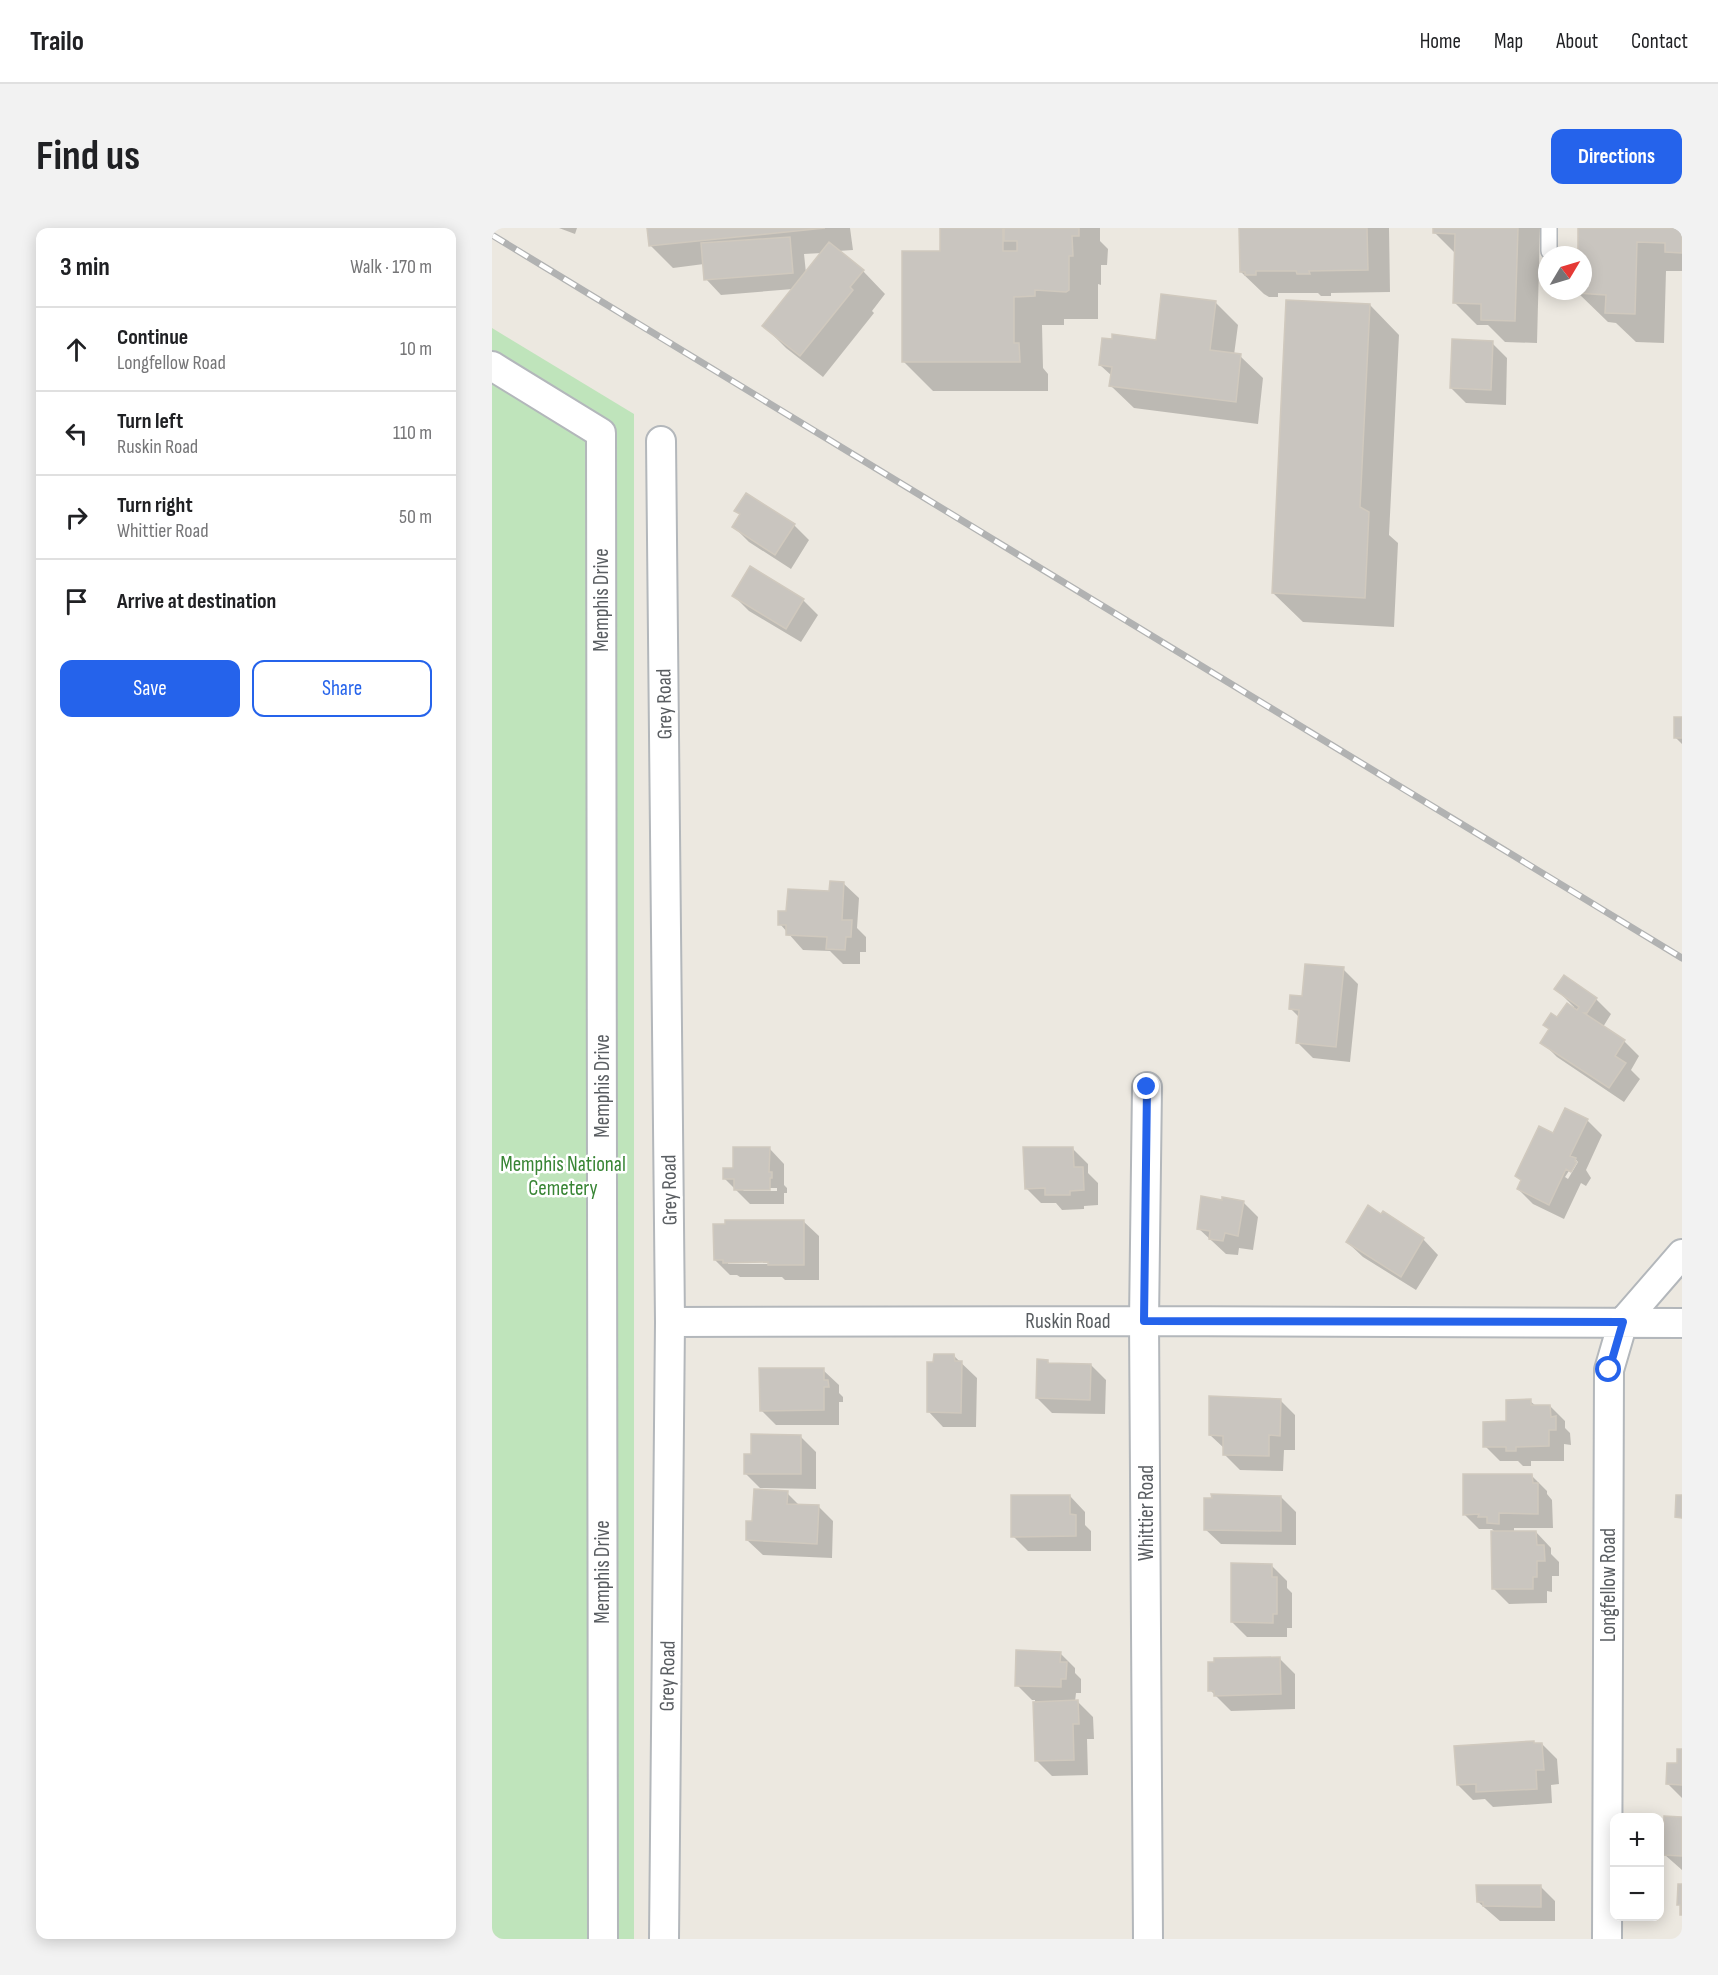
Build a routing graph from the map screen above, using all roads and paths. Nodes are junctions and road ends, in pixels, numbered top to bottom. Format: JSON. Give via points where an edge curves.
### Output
{"nodes":[{"id":1,"x":1549,"y":228,"type":"edge"},
{"id":2,"x":1549,"y":246,"type":"edge"},
{"id":3,"x":492,"y":366,"type":"edge"},
{"id":4,"x":661,"y":441,"type":"dead end"},
{"id":5,"x":1147,"y":1087,"type":"dead end"},
{"id":6,"x":1682,"y":1254,"type":"edge"},
{"id":7,"x":1144,"y":1321,"type":"junction"},
{"id":8,"x":670,"y":1322,"type":"junction"},
{"id":9,"x":1623,"y":1322,"type":"junction"},
{"id":10,"x":1682,"y":1323,"type":"edge"},
{"id":11,"x":603,"y":1939,"type":"edge"},
{"id":12,"x":664,"y":1939,"type":"edge"},
{"id":13,"x":1149,"y":1939,"type":"edge"},
{"id":14,"x":1607,"y":1939,"type":"edge"}],
"edges":[{"from":1,"to":2,"type":"lane"},
{"from":3,"to":11,"type":"street","name":"Memphis Drive","via":[[601,433]]},
{"from":4,"to":8,"type":"street","name":"Grey Road"},
{"from":5,"to":7,"type":"street","name":"Whittier Road"},
{"from":6,"to":9,"type":"street","name":"Longfellow Road"},
{"from":7,"to":8,"type":"street","name":"Ruskin Road"},
{"from":7,"to":9,"type":"street","name":"Ruskin Road"},
{"from":7,"to":13,"type":"street","name":"Whittier Road"},
{"from":8,"to":12,"type":"street","name":"Grey Road"},
{"from":9,"to":10,"type":"street","name":"Ruskin Road"},
{"from":9,"to":14,"type":"street","name":"Longfellow Road","via":[[1609,1370]]}]}
